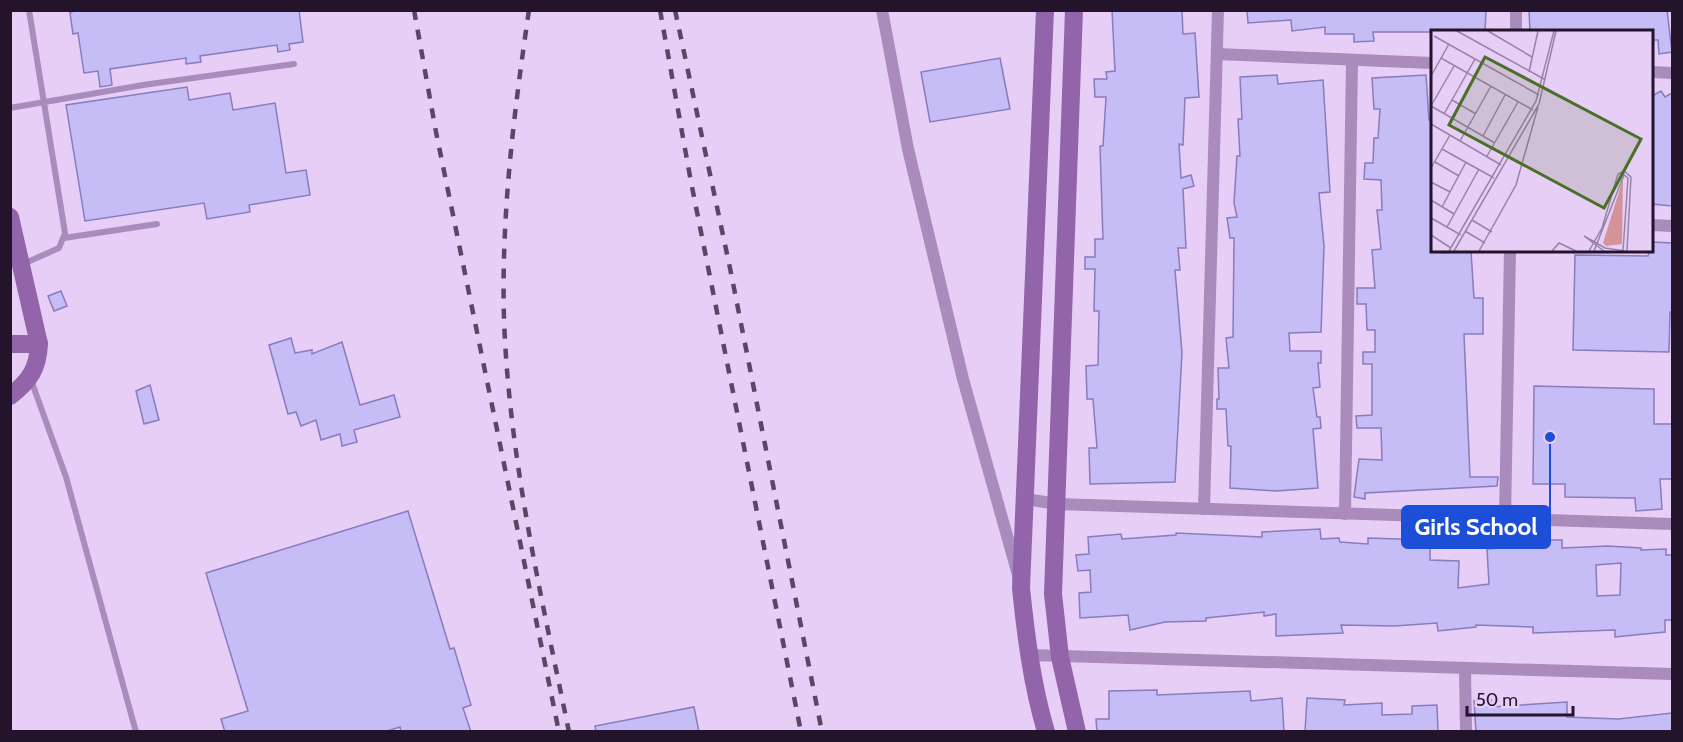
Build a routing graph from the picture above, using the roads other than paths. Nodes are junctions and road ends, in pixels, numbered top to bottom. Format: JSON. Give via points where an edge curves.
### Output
{"nodes":[{"id":1,"x":28,"y":10,"type":"edge"},
{"id":2,"x":882,"y":10,"type":"edge"},
{"id":3,"x":1045,"y":10,"type":"edge"},
{"id":4,"x":1074,"y":10,"type":"edge"},
{"id":5,"x":1218,"y":10,"type":"edge"},
{"id":6,"x":1516,"y":10,"type":"edge"},
{"id":7,"x":1516,"y":30,"type":"edge"},
{"id":8,"x":1216,"y":54,"type":"junction"},
{"id":9,"x":1352,"y":60,"type":"junction"},
{"id":10,"x":1431,"y":63,"type":"edge"},
{"id":11,"x":294,"y":64,"type":"dead end"},
{"id":12,"x":1653,"y":72,"type":"edge"},
{"id":13,"x":1672,"y":73,"type":"edge"},
{"id":14,"x":45,"y":101,"type":"junction"},
{"id":15,"x":10,"y":108,"type":"edge"},
{"id":16,"x":10,"y":217,"type":"edge"},
{"id":17,"x":157,"y":224,"type":"dead end"},
{"id":18,"x":1653,"y":225,"type":"edge"},
{"id":19,"x":1672,"y":226,"type":"edge"},
{"id":20,"x":64,"y":238,"type":"junction"},
{"id":21,"x":1510,"y":252,"type":"edge"},
{"id":22,"x":21,"y":264,"type":"junction"},
{"id":23,"x":10,"y":344,"type":"edge"},
{"id":24,"x":39,"y":344,"type":"junction"},
{"id":25,"x":30,"y":379,"type":"junction"},
{"id":26,"x":10,"y":396,"type":"edge"},
{"id":27,"x":1026,"y":499,"type":"junction"},
{"id":28,"x":1058,"y":504,"type":"junction"},
{"id":29,"x":1204,"y":509,"type":"junction"},
{"id":30,"x":1345,"y":514,"type":"junction"},
{"id":31,"x":1505,"y":519,"type":"junction"},
{"id":32,"x":1672,"y":524,"type":"edge"},
{"id":33,"x":1022,"y":588,"type":"junction"},
{"id":34,"x":1029,"y":655,"type":"junction"},
{"id":35,"x":1060,"y":657,"type":"junction"},
{"id":36,"x":1465,"y":669,"type":"junction"},
{"id":37,"x":1672,"y":674,"type":"edge"},
{"id":38,"x":136,"y":732,"type":"edge"},
{"id":39,"x":1046,"y":732,"type":"edge"},
{"id":40,"x":1077,"y":732,"type":"edge"},
{"id":41,"x":1466,"y":732,"type":"edge"}],
"edges":[{"from":1,"to":14,"type":"lane"},
{"from":2,"to":33,"type":"street","via":[[908,149],[963,379]]},
{"from":3,"to":27,"type":"street"},
{"from":4,"to":28,"type":"street"},
{"from":5,"to":8,"type":"street"},
{"from":6,"to":7,"type":"street"},
{"from":8,"to":9,"type":"street"},
{"from":8,"to":29,"type":"street"},
{"from":9,"to":10,"type":"street"},
{"from":9,"to":30,"type":"street"},
{"from":11,"to":14,"type":"lane"},
{"from":12,"to":13,"type":"street"},
{"from":14,"to":15,"type":"lane"},
{"from":14,"to":20,"type":"lane"},
{"from":16,"to":22,"type":"street"},
{"from":17,"to":20,"type":"lane"},
{"from":18,"to":19,"type":"street"},
{"from":20,"to":22,"type":"lane","via":[[54,251]]},
{"from":21,"to":31,"type":"street"},
{"from":22,"to":24,"type":"street"},
{"from":23,"to":24,"type":"street"},
{"from":24,"to":25,"type":"street","via":[[37,365]]},
{"from":25,"to":26,"type":"street"},
{"from":25,"to":38,"type":"lane","via":[[66,477]]},
{"from":27,"to":28,"type":"street"},
{"from":27,"to":33,"type":"street"},
{"from":28,"to":29,"type":"street"},
{"from":28,"to":35,"type":"street","via":[[1053,594]]},
{"from":29,"to":30,"type":"street"},
{"from":30,"to":31,"type":"street"},
{"from":31,"to":32,"type":"street"},
{"from":33,"to":34,"type":"street"},
{"from":34,"to":35,"type":"street"},
{"from":34,"to":39,"type":"street"},
{"from":35,"to":36,"type":"street"},
{"from":35,"to":40,"type":"street"},
{"from":36,"to":37,"type":"street"},
{"from":36,"to":41,"type":"street"}]}
